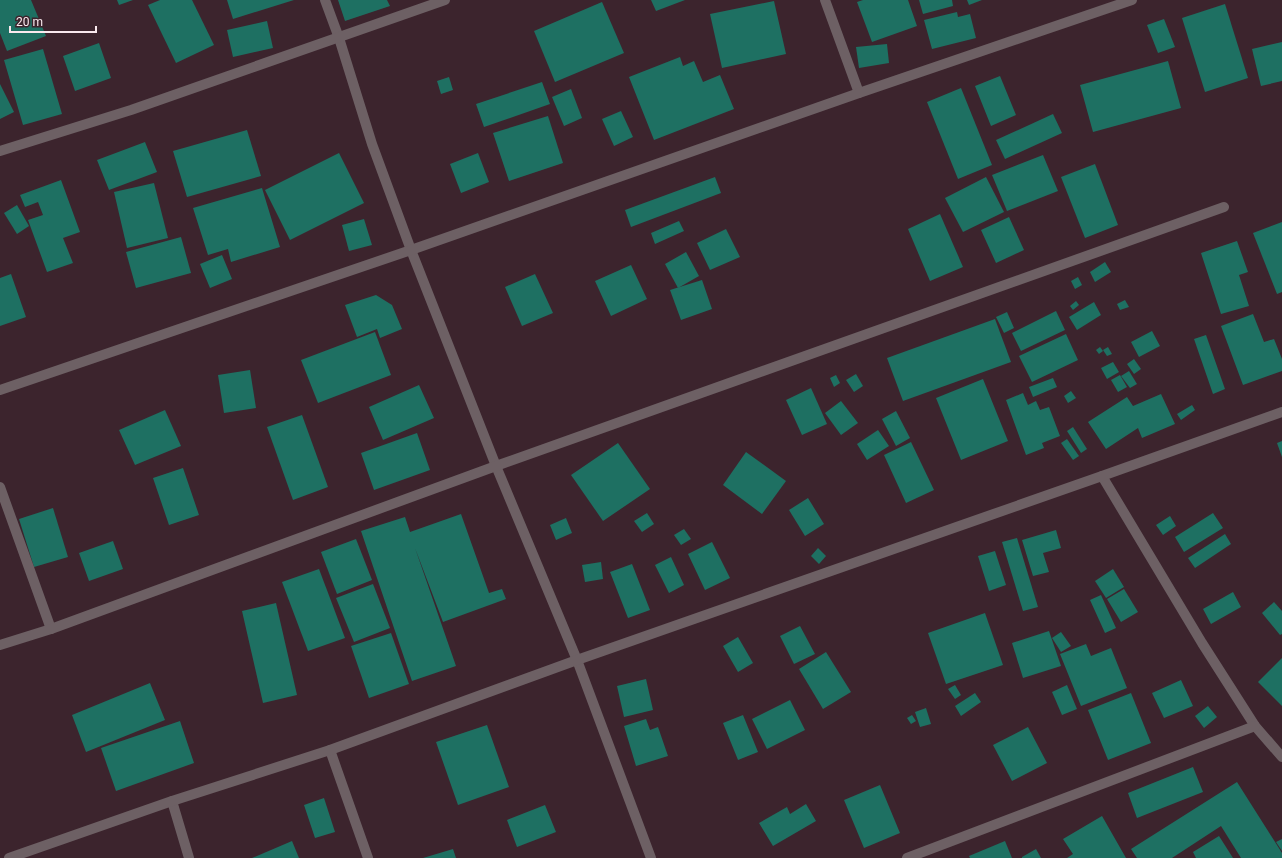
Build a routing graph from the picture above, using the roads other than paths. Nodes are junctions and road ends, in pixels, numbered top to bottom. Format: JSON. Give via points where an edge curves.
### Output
{"nodes":[{"id":1,"x":325,"y":0,"type":"edge"},
{"id":2,"x":445,"y":0,"type":"edge"},
{"id":3,"x":825,"y":0,"type":"edge"},
{"id":4,"x":1132,"y":0,"type":"edge"},
{"id":5,"x":339,"y":38,"type":"junction"},
{"id":6,"x":859,"y":93,"type":"junction"},
{"id":7,"x":0,"y":151,"type":"edge"},
{"id":8,"x":1224,"y":207,"type":"dead end"},
{"id":9,"x":411,"y":250,"type":"junction"},
{"id":10,"x":0,"y":390,"type":"edge"},
{"id":11,"x":1282,"y":412,"type":"edge"},
{"id":12,"x":496,"y":466,"type":"junction"},
{"id":13,"x":1102,"y":476,"type":"junction"},
{"id":14,"x":0,"y":487,"type":"edge"},
{"id":15,"x":51,"y":629,"type":"junction"},
{"id":16,"x":0,"y":645,"type":"edge"},
{"id":17,"x":577,"y":660,"type":"junction"},
{"id":18,"x":1255,"y":726,"type":"junction"},
{"id":19,"x":330,"y":750,"type":"junction"},
{"id":20,"x":1282,"y":757,"type":"edge"},
{"id":21,"x":172,"y":802,"type":"junction"},
{"id":22,"x":9,"y":858,"type":"edge"},
{"id":23,"x":189,"y":858,"type":"edge"},
{"id":24,"x":368,"y":858,"type":"edge"},
{"id":25,"x":651,"y":858,"type":"edge"},
{"id":26,"x":906,"y":858,"type":"edge"}],
"edges":[{"from":1,"to":5,"type":"street"},
{"from":2,"to":5,"type":"street"},
{"from":3,"to":6,"type":"street"},
{"from":4,"to":6,"type":"street"},
{"from":5,"to":7,"type":"street","via":[[131,110]]},
{"from":5,"to":9,"type":"street","via":[[372,144]]},
{"from":6,"to":9,"type":"street"},
{"from":8,"to":12,"type":"street"},
{"from":9,"to":10,"type":"street"},
{"from":9,"to":12,"type":"street"},
{"from":11,"to":13,"type":"street"},
{"from":12,"to":15,"type":"street"},
{"from":12,"to":17,"type":"street"},
{"from":13,"to":17,"type":"street"},
{"from":13,"to":18,"type":"street"},
{"from":14,"to":15,"type":"street"},
{"from":15,"to":16,"type":"street"},
{"from":17,"to":19,"type":"street"},
{"from":17,"to":25,"type":"street"},
{"from":18,"to":20,"type":"street"},
{"from":18,"to":26,"type":"street"},
{"from":19,"to":21,"type":"street"},
{"from":19,"to":24,"type":"street"},
{"from":21,"to":22,"type":"street"},
{"from":21,"to":23,"type":"street"}]}
